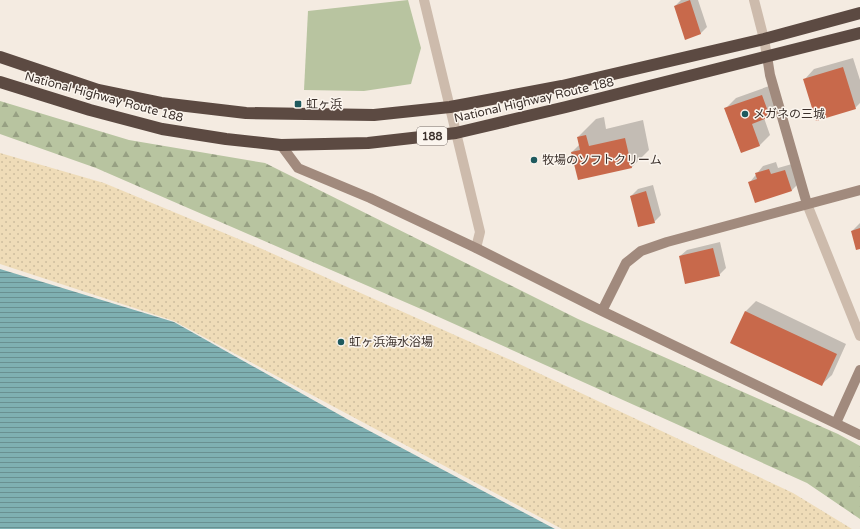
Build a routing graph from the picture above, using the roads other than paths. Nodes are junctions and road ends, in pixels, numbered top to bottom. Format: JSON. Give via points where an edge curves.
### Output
{"nodes":[{"id":1,"x":424,"y":0,"type":"edge"},
{"id":2,"x":754,"y":0,"type":"edge"},
{"id":3,"x":860,"y":13,"type":"edge"},
{"id":4,"x":860,"y":33,"type":"edge"},
{"id":5,"x":764,"y":39,"type":"junction"},
{"id":6,"x":767,"y":56,"type":"junction"},
{"id":7,"x":0,"y":57,"type":"edge"},
{"id":8,"x":0,"y":82,"type":"edge"},
{"id":9,"x":450,"y":107,"type":"junction"},
{"id":10,"x":456,"y":133,"type":"junction"},
{"id":11,"x":281,"y":145,"type":"junction"},
{"id":12,"x":860,"y":190,"type":"edge"},
{"id":13,"x":807,"y":204,"type":"junction"},
{"id":14,"x":476,"y":248,"type":"junction"},
{"id":15,"x":602,"y":311,"type":"junction"},
{"id":16,"x":860,"y":336,"type":"edge"},
{"id":17,"x":860,"y":370,"type":"edge"},
{"id":18,"x":836,"y":423,"type":"junction"},
{"id":19,"x":860,"y":435,"type":"edge"}],
"edges":[{"from":1,"to":9,"type":"street"},
{"from":2,"to":5,"type":"street"},
{"from":3,"to":5,"type":"highway","name":"National Highway Route 188","number":"188"},
{"from":4,"to":6,"type":"highway","name":"National Highway Route 188","number":"188"},
{"from":5,"to":6,"type":"street"},
{"from":5,"to":9,"type":"highway","name":"National Highway Route 188","number":"188","via":[[562,86]]},
{"from":6,"to":10,"type":"highway","name":"National Highway Route 188","number":"188"},
{"from":6,"to":13,"type":"street","via":[[770,75]]},
{"from":7,"to":9,"type":"highway","name":"National Highway Route 188","number":"188","via":[[98,90],[161,103],[246,113],[374,115]]},
{"from":8,"to":11,"type":"highway","name":"National Highway Route 188","number":"188","via":[[162,129],[226,140]]},
{"from":9,"to":10,"type":"street"},
{"from":10,"to":11,"type":"highway","name":"National Highway Route 188","number":"188","via":[[368,143]]},
{"from":10,"to":14,"type":"street","via":[[480,232]]},
{"from":11,"to":14,"type":"street","via":[[298,168],[370,198]]},
{"from":12,"to":13,"type":"street"},
{"from":13,"to":15,"type":"street","via":[[641,251],[626,263]]},
{"from":13,"to":16,"type":"street"},
{"from":14,"to":15,"type":"street"},
{"from":15,"to":18,"type":"street"},
{"from":17,"to":18,"type":"street"},
{"from":18,"to":19,"type":"street"}]}
